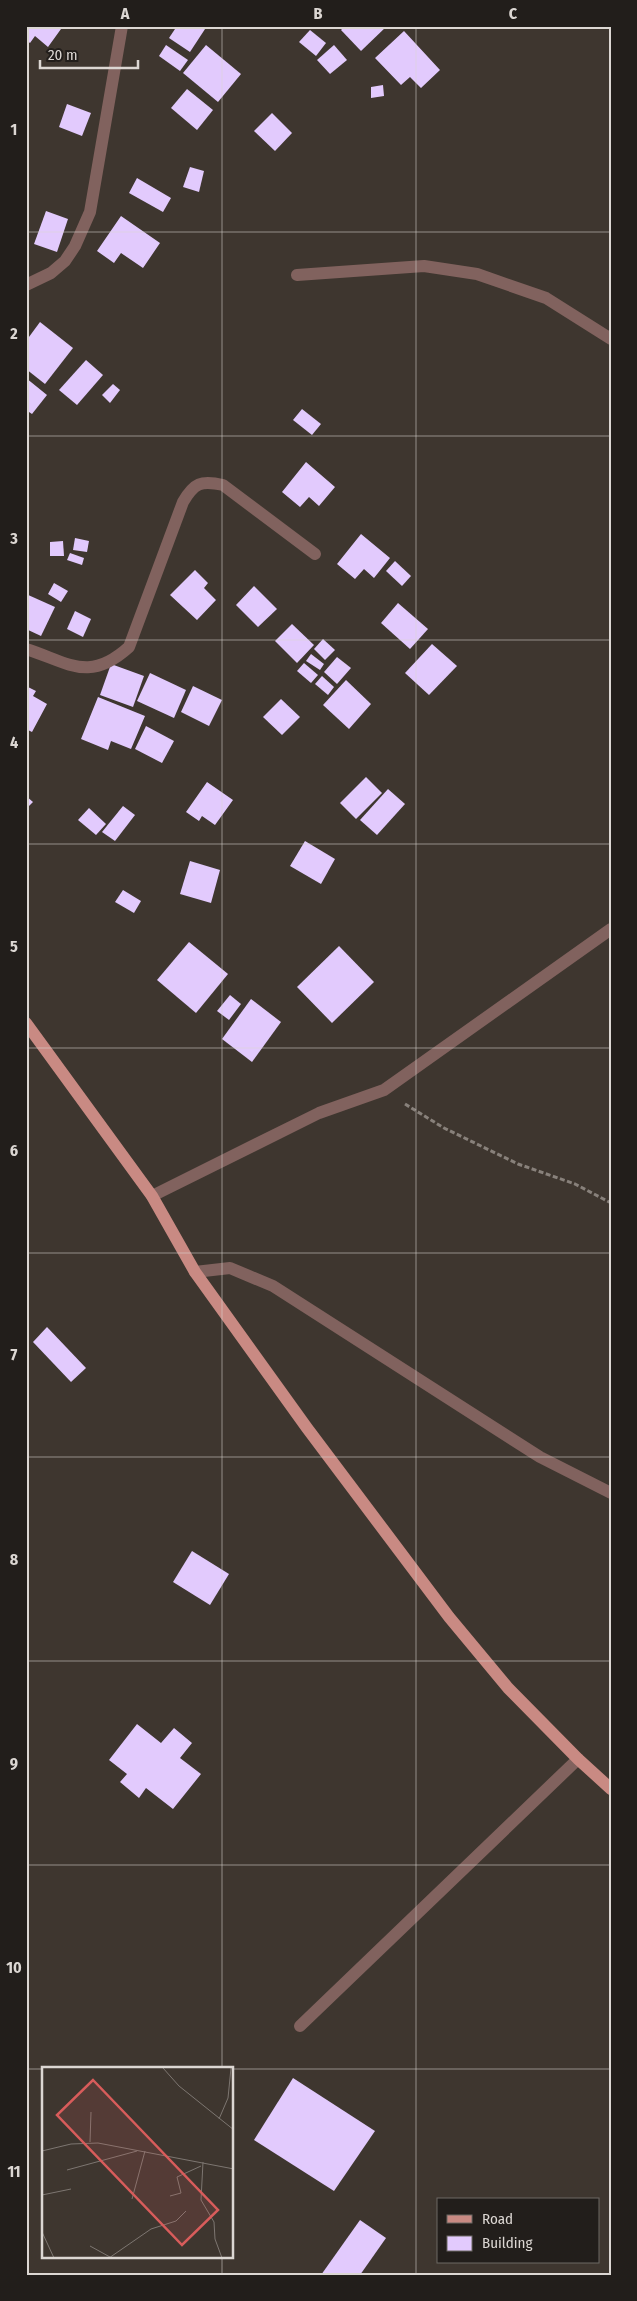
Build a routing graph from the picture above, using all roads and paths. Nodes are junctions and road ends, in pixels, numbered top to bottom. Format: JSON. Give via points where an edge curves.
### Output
{"nodes":[{"id":1,"x":122,"y":26,"type":"edge"},
{"id":2,"x":298,"y":275,"type":"dead end"},
{"id":3,"x":26,"y":285,"type":"edge"},
{"id":4,"x":611,"y":339,"type":"edge"},
{"id":5,"x":315,"y":554,"type":"dead end"},
{"id":6,"x":26,"y":649,"type":"edge"},
{"id":7,"x":611,"y":929,"type":"edge"},
{"id":8,"x":26,"y":1023,"type":"edge"},
{"id":9,"x":384,"y":1090,"type":"junction"},
{"id":10,"x":152,"y":1196,"type":"junction"},
{"id":11,"x":611,"y":1203,"type":"edge"},
{"id":12,"x":195,"y":1272,"type":"junction"},
{"id":13,"x":611,"y":1493,"type":"edge"},
{"id":14,"x":578,"y":1759,"type":"junction"},
{"id":15,"x":611,"y":1788,"type":"edge"},
{"id":16,"x":300,"y":2026,"type":"dead end"}],
"edges":[{"from":1,"to":3,"type":"street","via":[[90,212],[65,261],[51,274]]},
{"from":2,"to":4,"type":"street","via":[[424,266],[477,274],[546,298]]},
{"from":5,"to":6,"type":"street","via":[[223,485],[206,481],[191,489],[183,502],[129,647],[116,659],[93,669],[79,668]]},
{"from":7,"to":9,"type":"street"},
{"from":8,"to":10,"type":"main road"},
{"from":9,"to":10,"type":"street","via":[[319,1114]]},
{"from":9,"to":11,"type":"path","via":[[444,1128],[518,1164],[575,1184]]},
{"from":10,"to":12,"type":"main road"},
{"from":12,"to":13,"type":"street","via":[[230,1268],[273,1286],[540,1456]]},
{"from":12,"to":14,"type":"main road","via":[[449,1617],[508,1688]]},
{"from":14,"to":15,"type":"main road"},
{"from":14,"to":16,"type":"street"}]}
